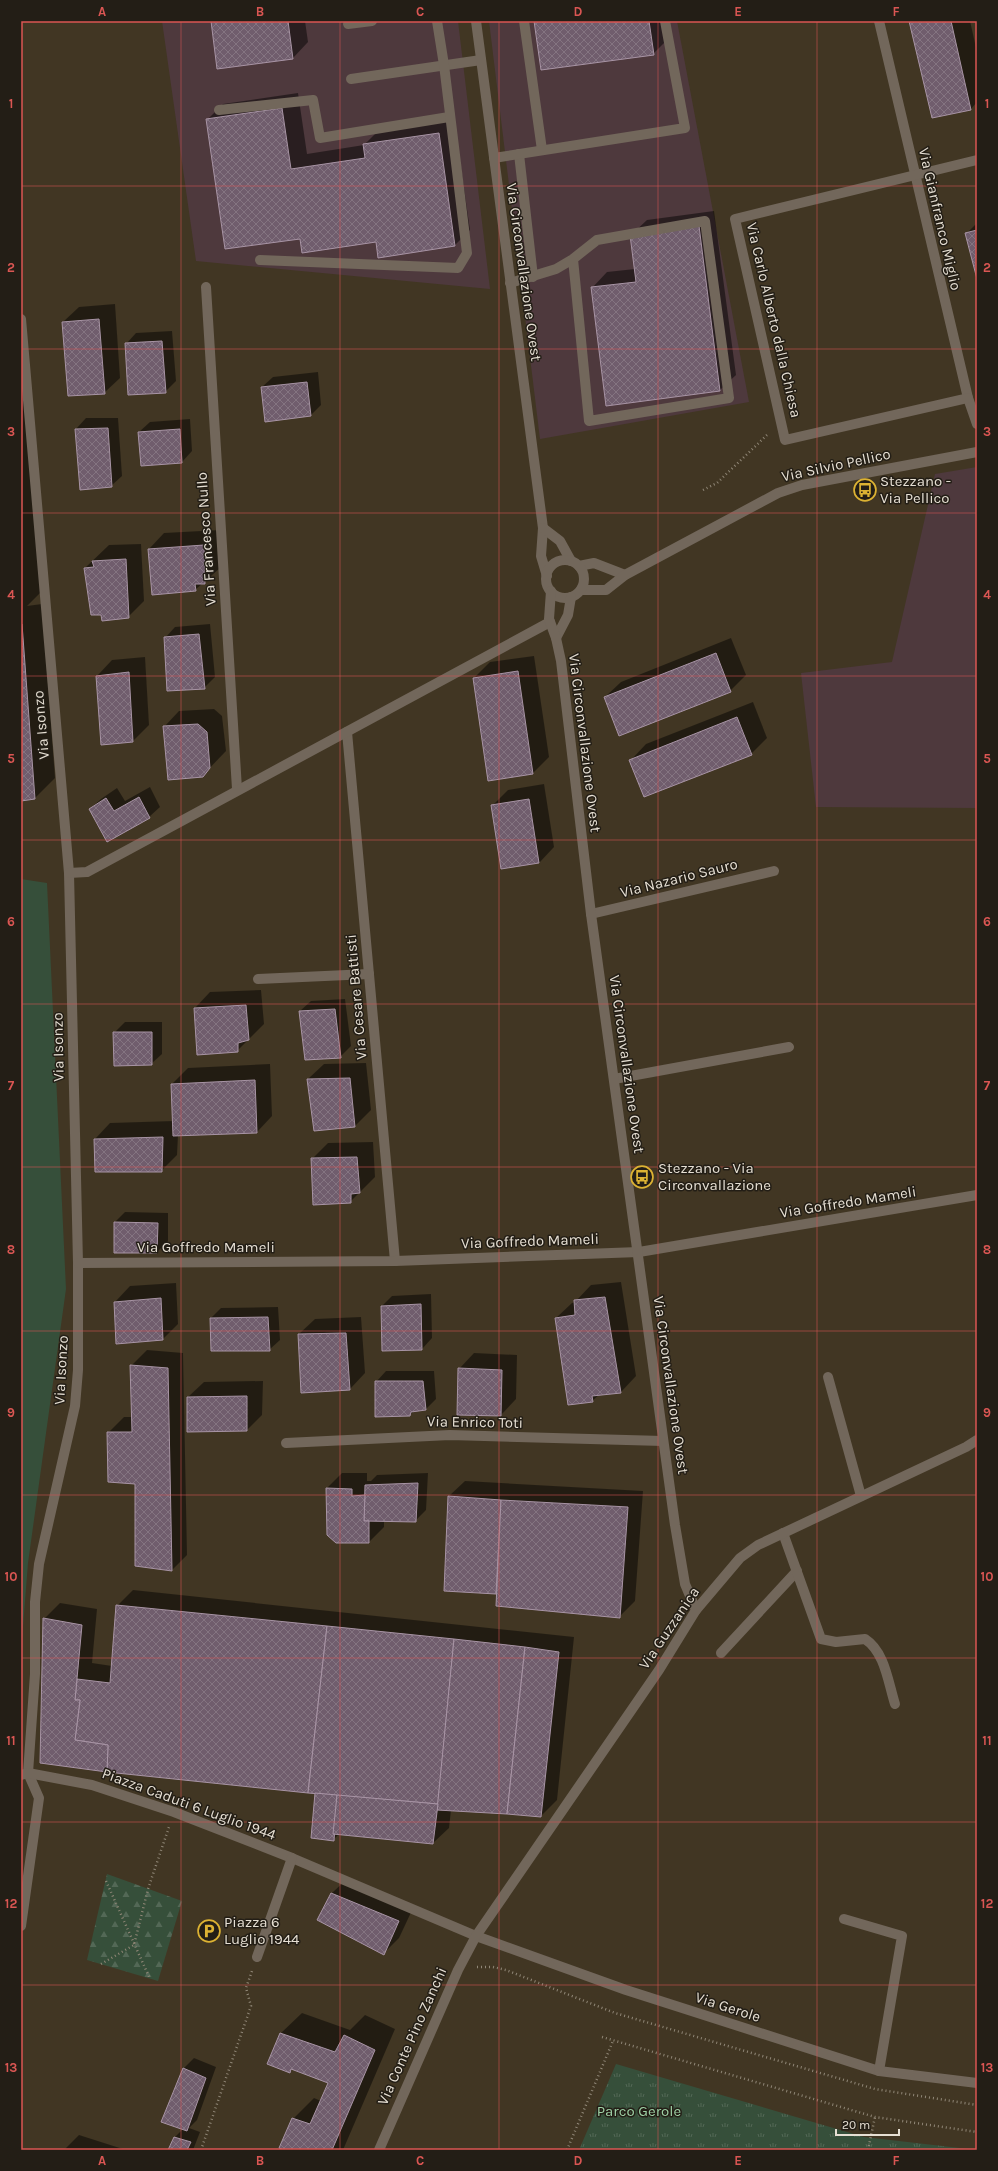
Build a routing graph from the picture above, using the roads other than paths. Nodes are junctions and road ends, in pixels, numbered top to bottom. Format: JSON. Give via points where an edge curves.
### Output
{"nodes":[{"id":1,"x":372,"y":21,"type":"edge"},
{"id":2,"x":437,"y":21,"type":"edge"},
{"id":3,"x":476,"y":21,"type":"edge"},
{"id":4,"x":524,"y":21,"type":"edge"},
{"id":5,"x":665,"y":21,"type":"edge"},
{"id":6,"x":879,"y":21,"type":"edge"},
{"id":7,"x":348,"y":24,"type":"dead end"},
{"id":8,"x":480,"y":60,"type":"junction"},
{"id":9,"x":444,"y":65,"type":"junction"},
{"id":10,"x":351,"y":79,"type":"dead end"},
{"id":11,"x":219,"y":110,"type":"dead end"},
{"id":12,"x":449,"y":117,"type":"junction"},
{"id":13,"x":542,"y":150,"type":"junction"},
{"id":14,"x":519,"y":154,"type":"junction"},
{"id":15,"x":494,"y":158,"type":"junction"},
{"id":16,"x":977,"y":160,"type":"edge"},
{"id":17,"x":914,"y":174,"type":"junction"},
{"id":18,"x":573,"y":259,"type":"junction"},
{"id":19,"x":260,"y":260,"type":"dead end"},
{"id":20,"x":533,"y":277,"type":"junction"},
{"id":21,"x":510,"y":283,"type":"junction"},
{"id":22,"x":206,"y":287,"type":"dead end"},
{"id":23,"x":21,"y":319,"type":"edge"},
{"id":24,"x":968,"y":398,"type":"junction"},
{"id":25,"x":977,"y":424,"type":"edge"},
{"id":26,"x":977,"y":452,"type":"edge"},
{"id":27,"x":543,"y":528,"type":"junction"},
{"id":28,"x":575,"y":564,"type":"junction"},
{"id":29,"x":625,"y":575,"type":"junction"},
{"id":30,"x":547,"y":576,"type":"junction"},
{"id":31,"x":581,"y":590,"type":"junction"},
{"id":32,"x":551,"y":591,"type":"junction"},
{"id":33,"x":571,"y":597,"type":"junction"},
{"id":34,"x":550,"y":622,"type":"junction"},
{"id":35,"x":556,"y":638,"type":"junction"},
{"id":36,"x":347,"y":732,"type":"junction"},
{"id":37,"x":237,"y":789,"type":"junction"},
{"id":38,"x":774,"y":871,"type":"dead end"},
{"id":39,"x":69,"y":873,"type":"junction"},
{"id":40,"x":591,"y":914,"type":"junction"},
{"id":41,"x":369,"y":974,"type":"junction"},
{"id":42,"x":258,"y":979,"type":"dead end"},
{"id":43,"x":789,"y":1047,"type":"dead end"},
{"id":44,"x":614,"y":1079,"type":"junction"},
{"id":45,"x":977,"y":1195,"type":"edge"},
{"id":46,"x":639,"y":1252,"type":"junction"},
{"id":47,"x":395,"y":1260,"type":"junction"},
{"id":48,"x":78,"y":1263,"type":"junction"},
{"id":49,"x":828,"y":1377,"type":"dead end"},
{"id":50,"x":977,"y":1440,"type":"edge"},
{"id":51,"x":663,"y":1442,"type":"junction"},
{"id":52,"x":286,"y":1443,"type":"dead end"},
{"id":53,"x":861,"y":1496,"type":"junction"},
{"id":54,"x":783,"y":1533,"type":"junction"},
{"id":55,"x":797,"y":1571,"type":"junction"},
{"id":56,"x":696,"y":1610,"type":"junction"},
{"id":57,"x":721,"y":1653,"type":"dead end"},
{"id":58,"x":895,"y":1704,"type":"dead end"},
{"id":59,"x":25,"y":1774,"type":"edge"},
{"id":60,"x":292,"y":1858,"type":"junction"},
{"id":61,"x":844,"y":1919,"type":"dead end"},
{"id":62,"x":21,"y":1926,"type":"edge"},
{"id":63,"x":476,"y":1936,"type":"junction"},
{"id":64,"x":257,"y":1957,"type":"road end"},
{"id":65,"x":879,"y":2071,"type":"junction"},
{"id":66,"x":977,"y":2083,"type":"edge"},
{"id":67,"x":379,"y":2150,"type":"edge"}],
"edges":[{"from":1,"to":7,"type":"street"},
{"from":2,"to":9,"type":"street"},
{"from":3,"to":8,"type":"street","name":"Via Circonvallazione Ovest"},
{"from":4,"to":13,"type":"street"},
{"from":5,"to":13,"type":"street","via":[[685,128]]},
{"from":6,"to":17,"type":"street","name":"Via Gianfranco Miglio"},
{"from":8,"to":9,"type":"street"},
{"from":8,"to":15,"type":"street","name":"Via Circonvallazione Ovest"},
{"from":9,"to":10,"type":"street"},
{"from":9,"to":12,"type":"street"},
{"from":11,"to":12,"type":"street","via":[[313,100],[320,138]]},
{"from":12,"to":19,"type":"street","via":[[467,253],[458,268]]},
{"from":13,"to":14,"type":"street"},
{"from":14,"to":15,"type":"street"},
{"from":14,"to":20,"type":"street"},
{"from":15,"to":21,"type":"street","name":"Via Circonvallazione Ovest"},
{"from":16,"to":17,"type":"street","name":"Via Carlo Alberto dalla Chiesa"},
{"from":17,"to":24,"type":"street","name":"Via Gianfranco Miglio"},
{"from":17,"to":24,"type":"street","name":"Via Carlo Alberto dalla Chiesa","via":[[735,219],[785,440]]},
{"from":18,"to":18,"type":"street","via":[[597,240],[705,221],[729,398],[589,421]]},
{"from":18,"to":20,"type":"street","via":[[556,270]]},
{"from":20,"to":21,"type":"street"},
{"from":21,"to":27,"type":"street","name":"Via Circonvallazione Ovest"},
{"from":22,"to":37,"type":"street","name":"Via Francesco Nullo"},
{"from":23,"to":39,"type":"street","name":"Via Isonzo"},
{"from":24,"to":25,"type":"street","name":"Via Gianfranco Miglio"},
{"from":26,"to":29,"type":"street","name":"Via Silvio Pellico","via":[[802,485],[778,493]]},
{"from":27,"to":28,"type":"street","via":[[560,541]]},
{"from":27,"to":30,"type":"street","name":"Via Circonvallazione Ovest","via":[[541,556]]},
{"from":28,"to":29,"type":"street","via":[[594,563]]},
{"from":28,"to":30,"type":"street","via":[[561,561],[556,563],[548,570]]},
{"from":28,"to":31,"type":"street","via":[[584,578]]},
{"from":29,"to":31,"type":"street","name":"Via Silvio Pellico","via":[[606,590]]},
{"from":30,"to":32,"type":"street","via":[[546,581]]},
{"from":31,"to":33,"type":"street"},
{"from":32,"to":33,"type":"street","via":[[560,597]]},
{"from":32,"to":34,"type":"street","name":"Via Circonvallazione Ovest"},
{"from":33,"to":35,"type":"street","name":"Via Circonvallazione Ovest","via":[[568,615]]},
{"from":34,"to":35,"type":"street","name":"Via Circonvallazione Ovest"},
{"from":34,"to":36,"type":"street"},
{"from":35,"to":40,"type":"street","name":"Via Circonvallazione Ovest","via":[[561,661]]},
{"from":36,"to":37,"type":"street"},
{"from":36,"to":41,"type":"street","name":"Via Cesare Battisti"},
{"from":37,"to":39,"type":"street","via":[[87,872]]},
{"from":38,"to":40,"type":"street","name":"Via Nazario Sauro"},
{"from":39,"to":48,"type":"street","name":"Via Isonzo"},
{"from":40,"to":44,"type":"street","name":"Via Circonvallazione Ovest"},
{"from":41,"to":42,"type":"street"},
{"from":41,"to":47,"type":"street","name":"Via Cesare Battisti"},
{"from":43,"to":44,"type":"street"},
{"from":44,"to":46,"type":"street","name":"Via Circonvallazione Ovest"},
{"from":45,"to":46,"type":"street","name":"Via Goffredo Mameli"},
{"from":46,"to":47,"type":"street","name":"Via Goffredo Mameli"},
{"from":46,"to":51,"type":"street","name":"Via Circonvallazione Ovest"},
{"from":47,"to":48,"type":"street","name":"Via Goffredo Mameli"},
{"from":48,"to":59,"type":"street","name":"Via Isonzo","via":[[78,1370],[75,1406],[39,1564],[35,1674]]},
{"from":49,"to":53,"type":"street"},
{"from":50,"to":53,"type":"street","name":"Via Guzzanica"},
{"from":51,"to":52,"type":"street","name":"Via Enrico Toti","via":[[450,1435]]},
{"from":51,"to":56,"type":"street","name":"Via Circonvallazione Ovest","via":[[685,1584]]},
{"from":53,"to":54,"type":"street","name":"Via Guzzanica"},
{"from":54,"to":55,"type":"street"},
{"from":54,"to":56,"type":"street","name":"Via Guzzanica","via":[[758,1545],[740,1558]]},
{"from":55,"to":57,"type":"street"},
{"from":55,"to":58,"type":"street","via":[[821,1639],[836,1642],[865,1639],[871,1642],[878,1651]]},
{"from":56,"to":63,"type":"street","name":"Via Guzzanica","via":[[659,1670]]},
{"from":59,"to":60,"type":"street","name":"Piazza Caduti 6 Luglio 1944","via":[[92,1785],[174,1812]]},
{"from":59,"to":62,"type":"street","via":[[39,1798]]},
{"from":60,"to":63,"type":"street","name":"Piazza Caduti 6 Luglio 1944"},
{"from":60,"to":64,"type":"street"},
{"from":61,"to":65,"type":"street","via":[[902,1936]]},
{"from":63,"to":65,"type":"street","name":"Via Gerole","via":[[626,1990]]},
{"from":63,"to":67,"type":"street","name":"Via Conte Pino Zanchi","via":[[458,1970]]},
{"from":65,"to":66,"type":"street","name":"Via Gerole"}]}
